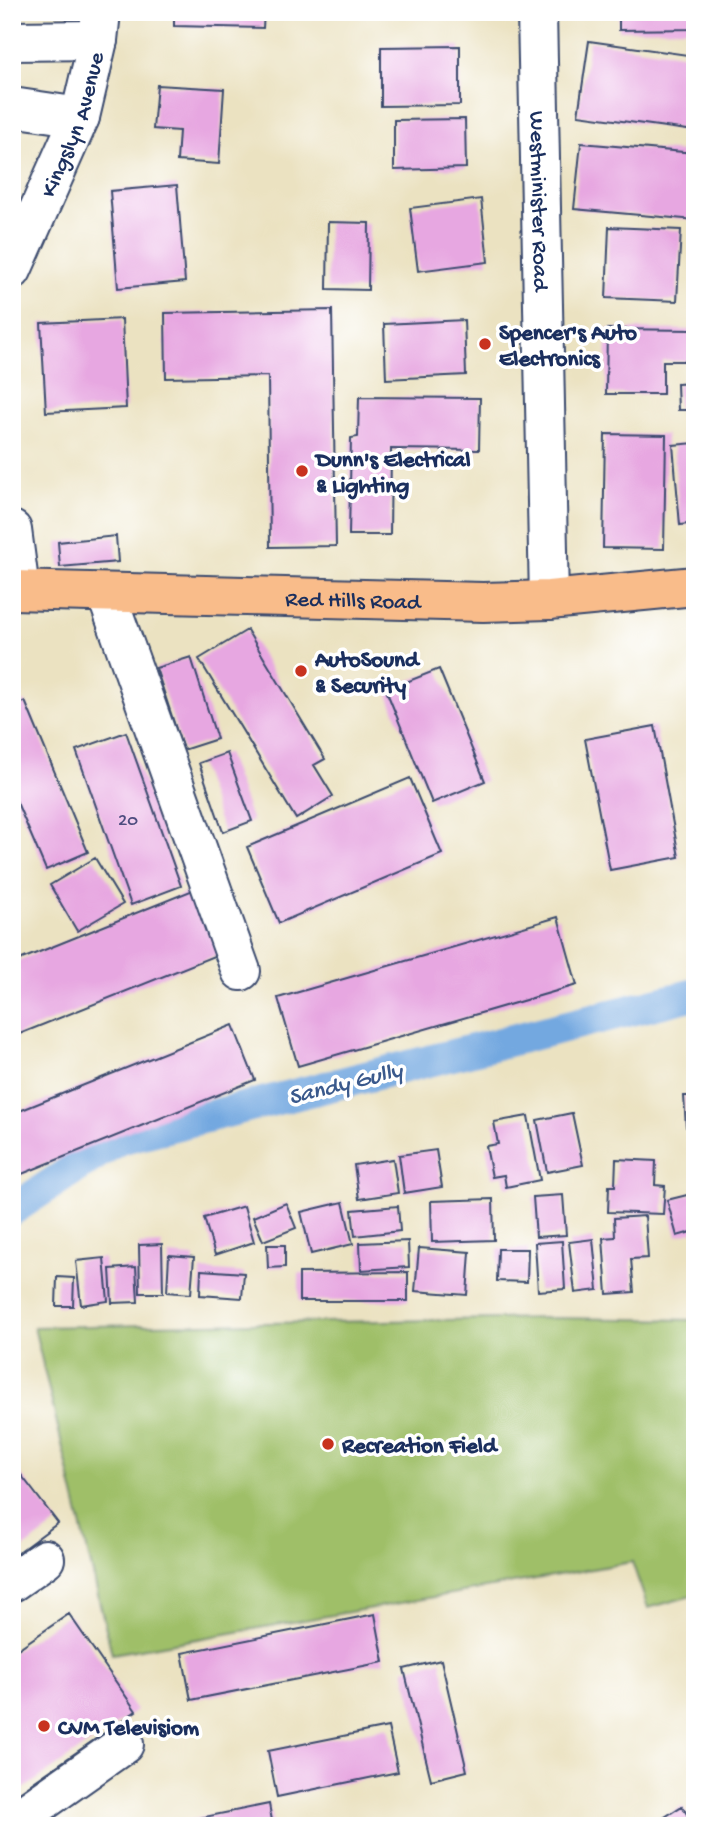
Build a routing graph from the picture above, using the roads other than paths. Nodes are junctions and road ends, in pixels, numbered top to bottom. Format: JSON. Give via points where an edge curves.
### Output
{"nodes":[{"id":1,"x":537,"y":12,"type":"edge"},
{"id":2,"x":100,"y":26,"type":"edge"},
{"id":3,"x":12,"y":41,"type":"edge"},
{"id":4,"x":12,"y":107,"type":"edge"},
{"id":5,"x":80,"y":117,"type":"junction"},
{"id":6,"x":12,"y":270,"type":"edge"},
{"id":7,"x":12,"y":530,"type":"edge"},
{"id":8,"x":695,"y":586,"type":"edge"},
{"id":9,"x":16,"y":590,"type":"edge"},
{"id":10,"x":106,"y":593,"type":"junction"},
{"id":11,"x":549,"y":600,"type":"junction"},
{"id":12,"x":241,"y":971,"type":"dead end"},
{"id":13,"x":45,"y":1559,"type":"dead end"},
{"id":14,"x":12,"y":1582,"type":"edge"},
{"id":15,"x":124,"y":1744,"type":"dead end"},
{"id":16,"x":12,"y":1823,"type":"edge"}],
"edges":[{"from":1,"to":11,"type":"street","name":"Westminister Road"},
{"from":2,"to":3,"type":"street"},
{"from":2,"to":5,"type":"street","name":"Kingslyn Avenue"},
{"from":4,"to":5,"type":"street"},
{"from":5,"to":6,"type":"street","name":"Kingslyn Avenue"},
{"from":7,"to":9,"type":"street"},
{"from":8,"to":11,"type":"main road","name":"Red Hills Road"},
{"from":9,"to":10,"type":"main road","name":"Red Hills Road"},
{"from":10,"to":11,"type":"main road","name":"Red Hills Road"},
{"from":10,"to":12,"type":"street"},
{"from":13,"to":14,"type":"street"},
{"from":15,"to":16,"type":"street"}]}
